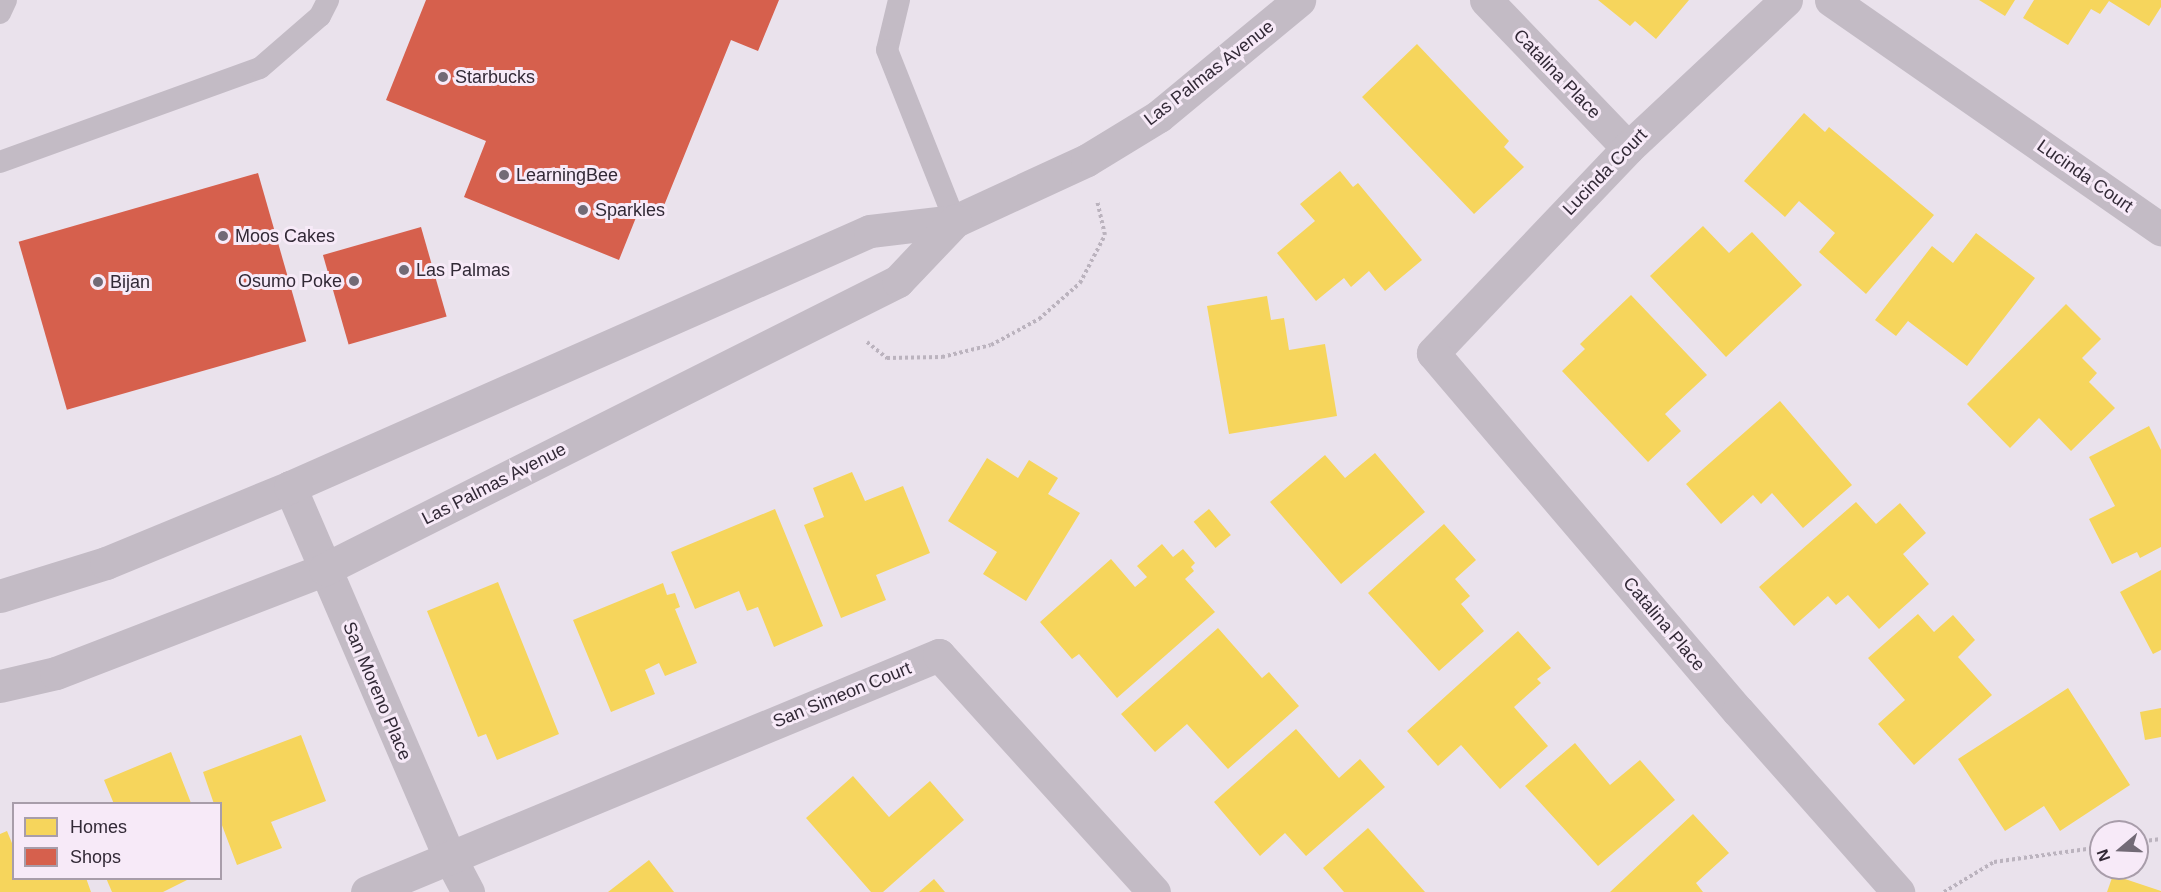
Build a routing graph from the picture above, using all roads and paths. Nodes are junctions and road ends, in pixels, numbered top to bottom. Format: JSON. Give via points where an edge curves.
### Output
{"nodes":[{"id":1,"x":6,"y":0,"type":"edge"},
{"id":2,"x":328,"y":0,"type":"edge"},
{"id":3,"x":898,"y":0,"type":"edge"},
{"id":4,"x":1299,"y":0,"type":"edge"},
{"id":5,"x":1486,"y":0,"type":"edge"},
{"id":6,"x":1786,"y":0,"type":"edge"},
{"id":7,"x":1831,"y":0,"type":"edge"},
{"id":8,"x":0,"y":13,"type":"edge"},
{"id":9,"x":1628,"y":148,"type":"junction"},
{"id":10,"x":1087,"y":160,"type":"junction"},
{"id":11,"x":0,"y":162,"type":"edge"},
{"id":12,"x":956,"y":221,"type":"junction"},
{"id":13,"x":2161,"y":229,"type":"edge"},
{"id":14,"x":831,"y":315,"type":"junction"},
{"id":15,"x":1433,"y":353,"type":"joint"},
{"id":16,"x":290,"y":488,"type":"junction"},
{"id":17,"x":325,"y":569,"type":"junction"},
{"id":18,"x":0,"y":596,"type":"edge"},
{"id":19,"x":0,"y":686,"type":"edge"},
{"id":20,"x":2089,"y":849,"type":"edge"},
{"id":21,"x":449,"y":856,"type":"junction"},
{"id":22,"x":367,"y":892,"type":"edge"},
{"id":23,"x":468,"y":892,"type":"edge"},
{"id":24,"x":1154,"y":892,"type":"edge"},
{"id":25,"x":1898,"y":892,"type":"edge"},
{"id":26,"x":1944,"y":892,"type":"edge"}],
"edges":[{"from":1,"to":8,"type":"lane"},
{"from":2,"to":11,"type":"lane","via":[[320,16],[260,68]]},
{"from":3,"to":12,"type":"lane","via":[[887,50]]},
{"from":4,"to":10,"type":"street","name":"Las Palmas Avenue","via":[[1159,116]]},
{"from":5,"to":9,"type":"street","name":"Catalina Place"},
{"from":6,"to":9,"type":"street","name":"Lucinda Court"},
{"from":7,"to":13,"type":"street","name":"Lucinda Court"},
{"from":9,"to":15,"type":"street","name":"Lucinda Court"},
{"from":10,"to":12,"type":"street","name":"Las Palmas Avenue"},
{"from":10,"to":14,"type":"path","via":[[1105,235],[1080,284],[1039,319],[991,345],[942,357],[887,358]]},
{"from":12,"to":14,"type":"street","name":"Las Palmas Avenue","via":[[898,281]]},
{"from":12,"to":16,"type":"street","name":"Las Palmas Avenue","via":[[870,231]]},
{"from":14,"to":17,"type":"street","name":"Las Palmas Avenue"},
{"from":15,"to":25,"type":"street","name":"Catalina Place"},
{"from":16,"to":17,"type":"street","name":"San Moreno Place"},
{"from":16,"to":18,"type":"street","name":"Las Palmas Avenue","via":[[106,563]]},
{"from":17,"to":19,"type":"street","name":"Las Palmas Avenue","via":[[56,673]]},
{"from":17,"to":21,"type":"street","name":"San Moreno Place"},
{"from":20,"to":26,"type":"path","via":[[1994,862]]},
{"from":21,"to":22,"type":"street"},
{"from":21,"to":23,"type":"street","name":"San Moreno Place"},
{"from":21,"to":24,"type":"street","name":"San Simeon Court","via":[[939,655]]}]}
